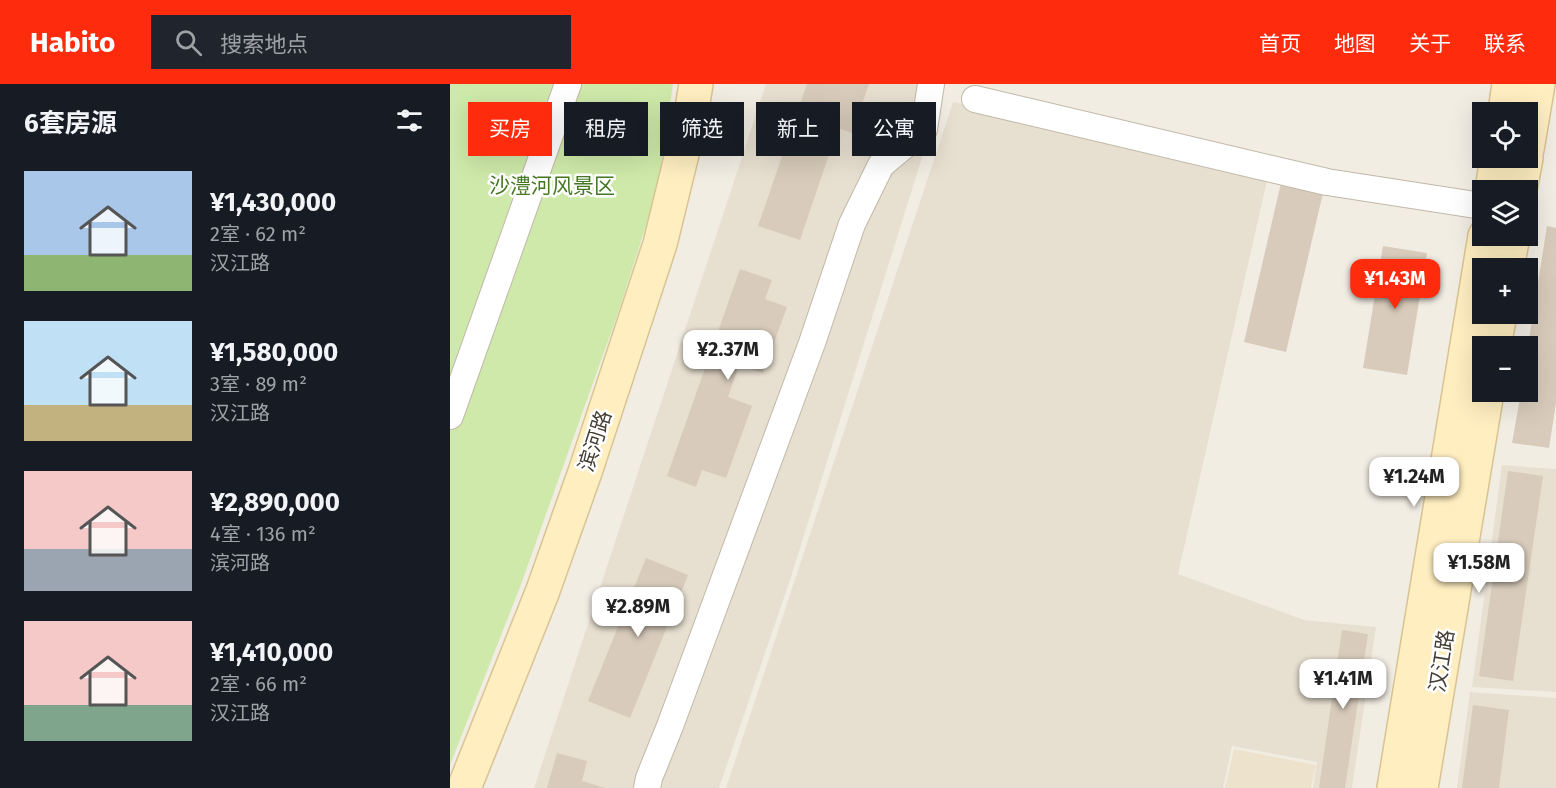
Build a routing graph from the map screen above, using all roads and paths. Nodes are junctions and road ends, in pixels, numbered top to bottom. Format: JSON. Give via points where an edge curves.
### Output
{"nodes":[{"id":1,"x":568,"y":84,"type":"edge"},
{"id":2,"x":696,"y":84,"type":"edge"},
{"id":3,"x":931,"y":84,"type":"edge"},
{"id":4,"x":1509,"y":84,"type":"edge"},
{"id":5,"x":1538,"y":84,"type":"edge"},
{"id":6,"x":975,"y":99,"type":"dead end"},
{"id":7,"x":1506,"y":102,"type":"edge"},
{"id":8,"x":1535,"y":102,"type":"edge"},
{"id":9,"x":1472,"y":204,"type":"edge"},
{"id":10,"x":1483,"y":246,"type":"edge"},
{"id":11,"x":1485,"y":402,"type":"edge"},
{"id":12,"x":450,"y":416,"type":"edge"},
{"id":13,"x":464,"y":788,"type":"edge"},
{"id":14,"x":647,"y":788,"type":"edge"},
{"id":15,"x":1394,"y":788,"type":"edge"},
{"id":16,"x":1421,"y":788,"type":"edge"}],
"edges":[{"from":1,"to":12,"type":"street"},
{"from":2,"to":13,"type":"street","name":"滨河路","via":[[660,244],[542,593]]},
{"from":3,"to":14,"type":"street","via":[[924,129],[881,165],[852,224],[813,343]]},
{"from":4,"to":7,"type":"street"},
{"from":5,"to":8,"type":"street"},
{"from":6,"to":9,"type":"street","via":[[1328,182]]},
{"from":10,"to":15,"type":"street","name":"汉江路"},
{"from":11,"to":16,"type":"street","name":"汉江路"}]}
